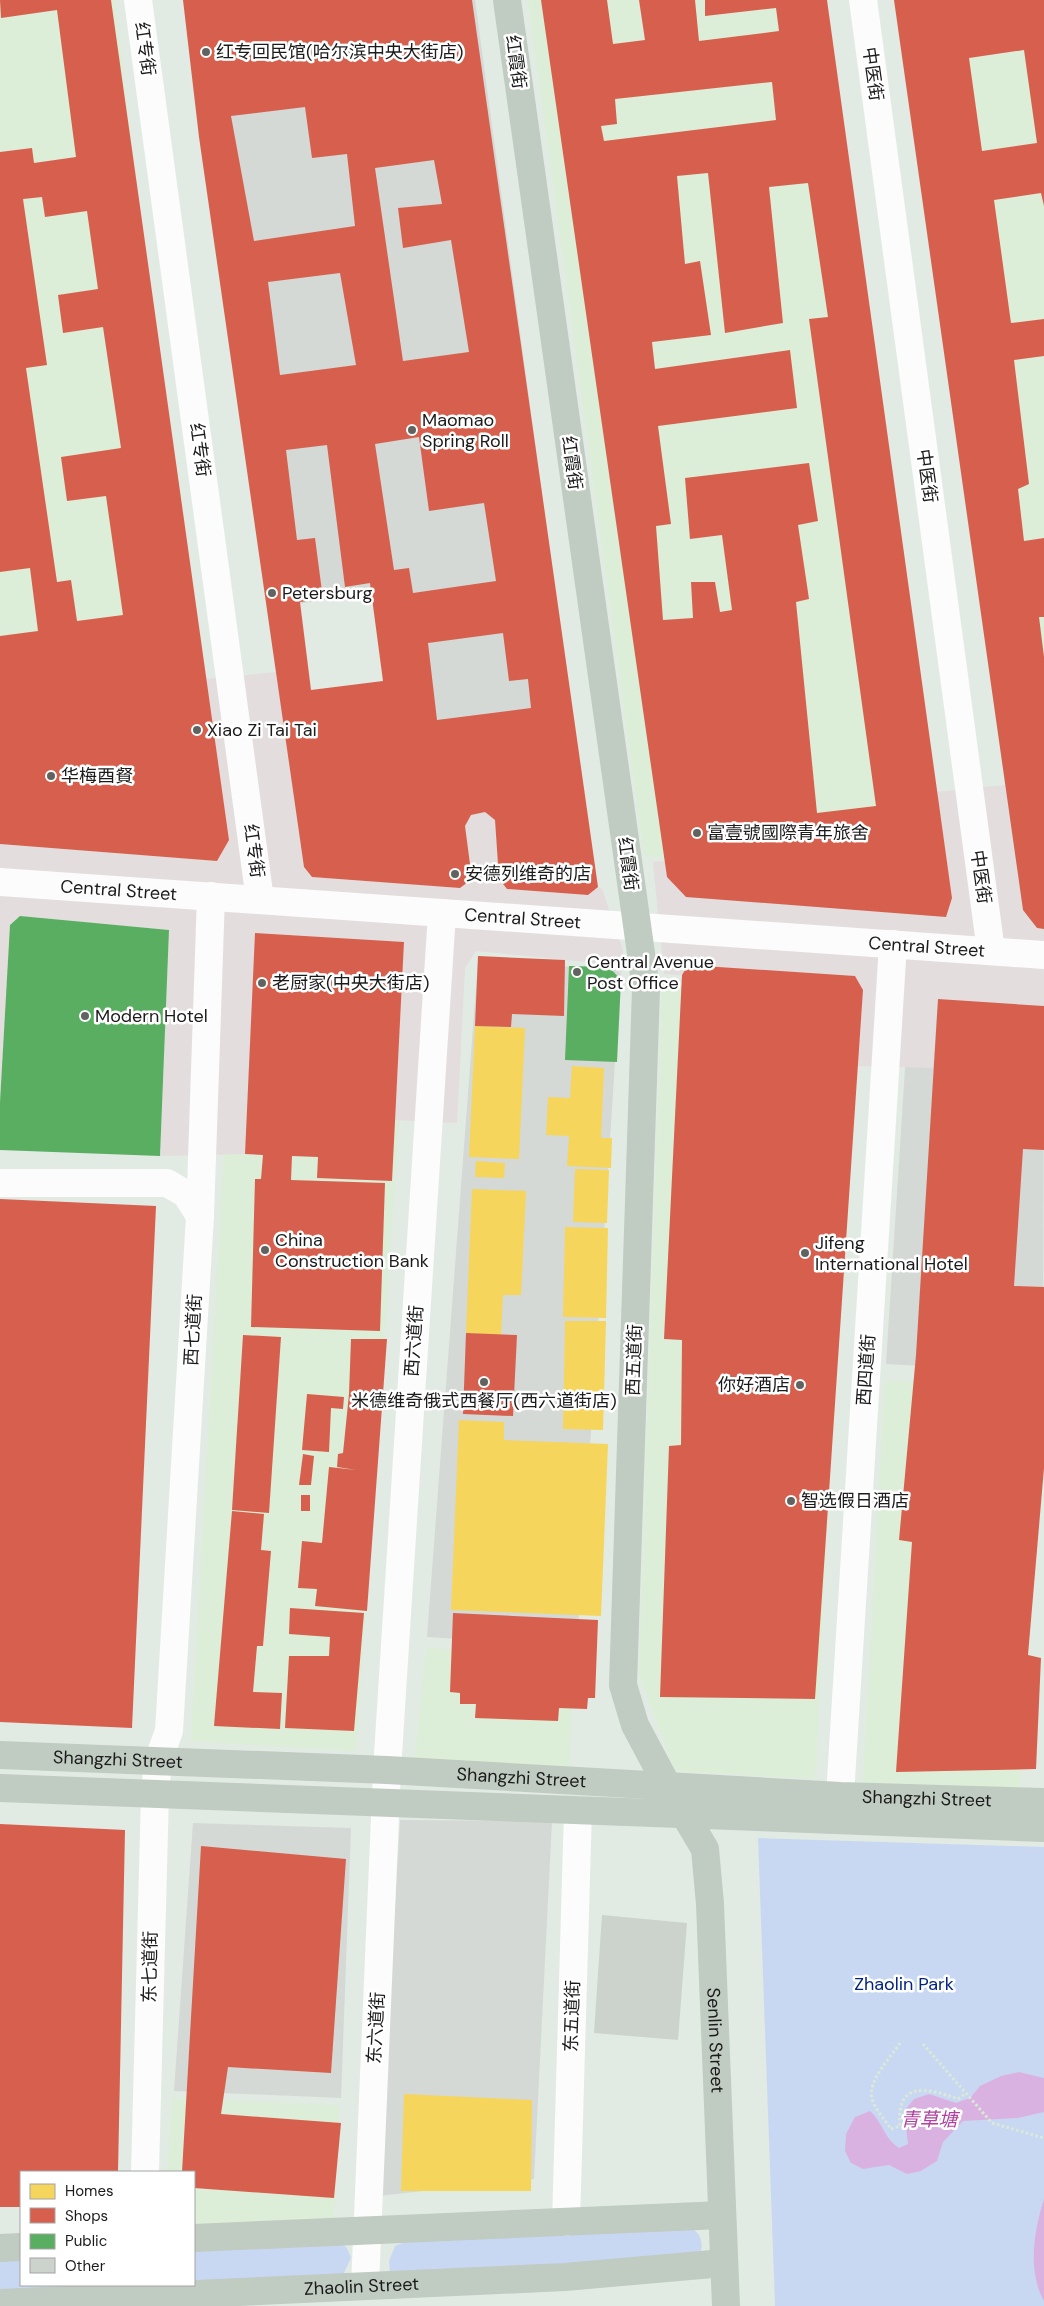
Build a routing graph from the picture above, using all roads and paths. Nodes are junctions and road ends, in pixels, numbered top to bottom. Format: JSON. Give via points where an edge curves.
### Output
{"nodes":[{"id":1,"x":138,"y":0,"type":"edge"},
{"id":2,"x":508,"y":0,"type":"edge"},
{"id":3,"x":863,"y":0,"type":"edge"},
{"id":4,"x":0,"y":882,"type":"edge"},
{"id":5,"x":211,"y":896,"type":"junction"},
{"id":6,"x":260,"y":900,"type":"junction"},
{"id":7,"x":442,"y":913,"type":"junction"},
{"id":8,"x":637,"y":926,"type":"junction"},
{"id":9,"x":892,"y":944,"type":"junction"},
{"id":10,"x":991,"y":951,"type":"junction"},
{"id":11,"x":1044,"y":955,"type":"edge"},
{"id":12,"x":0,"y":1182,"type":"edge"},
{"id":13,"x":200,"y":1216,"type":"junction"},
{"id":14,"x":0,"y":1755,"type":"edge"},
{"id":15,"x":158,"y":1761,"type":"junction"},
{"id":16,"x":387,"y":1770,"type":"junction"},
{"id":17,"x":667,"y":1785,"type":"junction"},
{"id":18,"x":0,"y":1788,"type":"edge"},
{"id":19,"x":155,"y":1794,"type":"junction"},
{"id":20,"x":840,"y":1796,"type":"junction"},
{"id":21,"x":1044,"y":1802,"type":"edge"},
{"id":22,"x":387,"y":1803,"type":"junction"},
{"id":23,"x":578,"y":1810,"type":"junction"},
{"id":24,"x":685,"y":1813,"type":"junction"},
{"id":25,"x":1044,"y":1828,"type":"edge"},
{"id":26,"x":900,"y":2043,"type":"dead end"},
{"id":27,"x":922,"y":2044,"type":"dead end"},
{"id":28,"x":967,"y":2095,"type":"junction"},
{"id":29,"x":1044,"y":2138,"type":"edge"},
{"id":30,"x":145,"y":2171,"type":"edge"},
{"id":31,"x":722,"y":2215,"type":"junction"},
{"id":32,"x":566,"y":2222,"type":"junction"},
{"id":33,"x":366,"y":2229,"type":"junction"},
{"id":34,"x":195,"y":2238,"type":"edge"},
{"id":35,"x":20,"y":2247,"type":"edge"},
{"id":36,"x":0,"y":2248,"type":"edge"},
{"id":37,"x":724,"y":2263,"type":"junction"},
{"id":38,"x":365,"y":2286,"type":"junction"},
{"id":39,"x":143,"y":2291,"type":"edge"},
{"id":40,"x":0,"y":2303,"type":"edge"},
{"id":41,"x":726,"y":2306,"type":"edge"}],
"edges":[{"from":1,"to":6,"type":"street","name":"红专街"},
{"from":2,"to":8,"type":"main road","name":"红霞街"},
{"from":3,"to":10,"type":"street","name":"中医街"},
{"from":4,"to":5,"type":"street","name":"Central Street"},
{"from":5,"to":6,"type":"street","name":"Central Street"},
{"from":5,"to":13,"type":"street","name":"西七道街"},
{"from":6,"to":7,"type":"street","name":"Central Street"},
{"from":7,"to":8,"type":"street","name":"Central Street"},
{"from":7,"to":16,"type":"street","name":"西六道街"},
{"from":8,"to":9,"type":"street","name":"Central Street"},
{"from":8,"to":17,"type":"main road","name":"西五道街","via":[[646,989],[623,1684],[635,1725]]},
{"from":9,"to":10,"type":"street","name":"Central Street"},
{"from":9,"to":20,"type":"street","name":"西四道街"},
{"from":10,"to":11,"type":"street","name":"Central Street"},
{"from":12,"to":13,"type":"street","via":[[167,1183],[186,1194]]},
{"from":13,"to":15,"type":"street","name":"西七道街","via":[[169,1731]]},
{"from":14,"to":15,"type":"main road","name":"Shangzhi Street"},
{"from":15,"to":16,"type":"main road","name":"Shangzhi Street"},
{"from":15,"to":19,"type":"street","name":"东七道街"},
{"from":16,"to":17,"type":"main road","name":"Shangzhi Street","via":[[580,1783]]},
{"from":16,"to":22,"type":"street","name":"东六道街"},
{"from":17,"to":20,"type":"main road","name":"Shangzhi Street"},
{"from":17,"to":24,"type":"main road","name":"Senlin Street"},
{"from":18,"to":19,"type":"main road","name":"Shangzhi Street"},
{"from":19,"to":22,"type":"main road","name":"Shangzhi Street"},
{"from":19,"to":30,"type":"street","name":"东七道街"},
{"from":20,"to":21,"type":"main road","name":"Shangzhi Street"},
{"from":22,"to":23,"type":"main road","name":"Shangzhi Street"},
{"from":22,"to":33,"type":"street","name":"东六道街"},
{"from":23,"to":24,"type":"main road","name":"Shangzhi Street"},
{"from":23,"to":32,"type":"street","name":"东五道街"},
{"from":24,"to":25,"type":"main road","name":"Shangzhi Street"},
{"from":24,"to":31,"type":"main road","name":"Senlin Street","via":[[706,1849]]},
{"from":26,"to":28,"type":"path","via":[[871,2090],[873,2100],[891,2129],[900,2126],[903,2099],[912,2090],[921,2089],[958,2099]]},
{"from":27,"to":28,"type":"path"},
{"from":28,"to":29,"type":"path","via":[[992,2123]]},
{"from":31,"to":32,"type":"main road"},
{"from":31,"to":37,"type":"main road","name":"Senlin Street"},
{"from":32,"to":33,"type":"main road"},
{"from":33,"to":34,"type":"main road"},
{"from":33,"to":38,"type":"street","name":"东六道街"},
{"from":35,"to":36,"type":"main road"},
{"from":37,"to":38,"type":"main road","name":"Zhaolin Street","via":[[565,2277]]},
{"from":37,"to":41,"type":"main road","name":"Senlin Street"},
{"from":38,"to":39,"type":"main road","name":"Zhaolin Street"},
{"from":39,"to":40,"type":"main road","name":"Zhaolin Street"}]}
